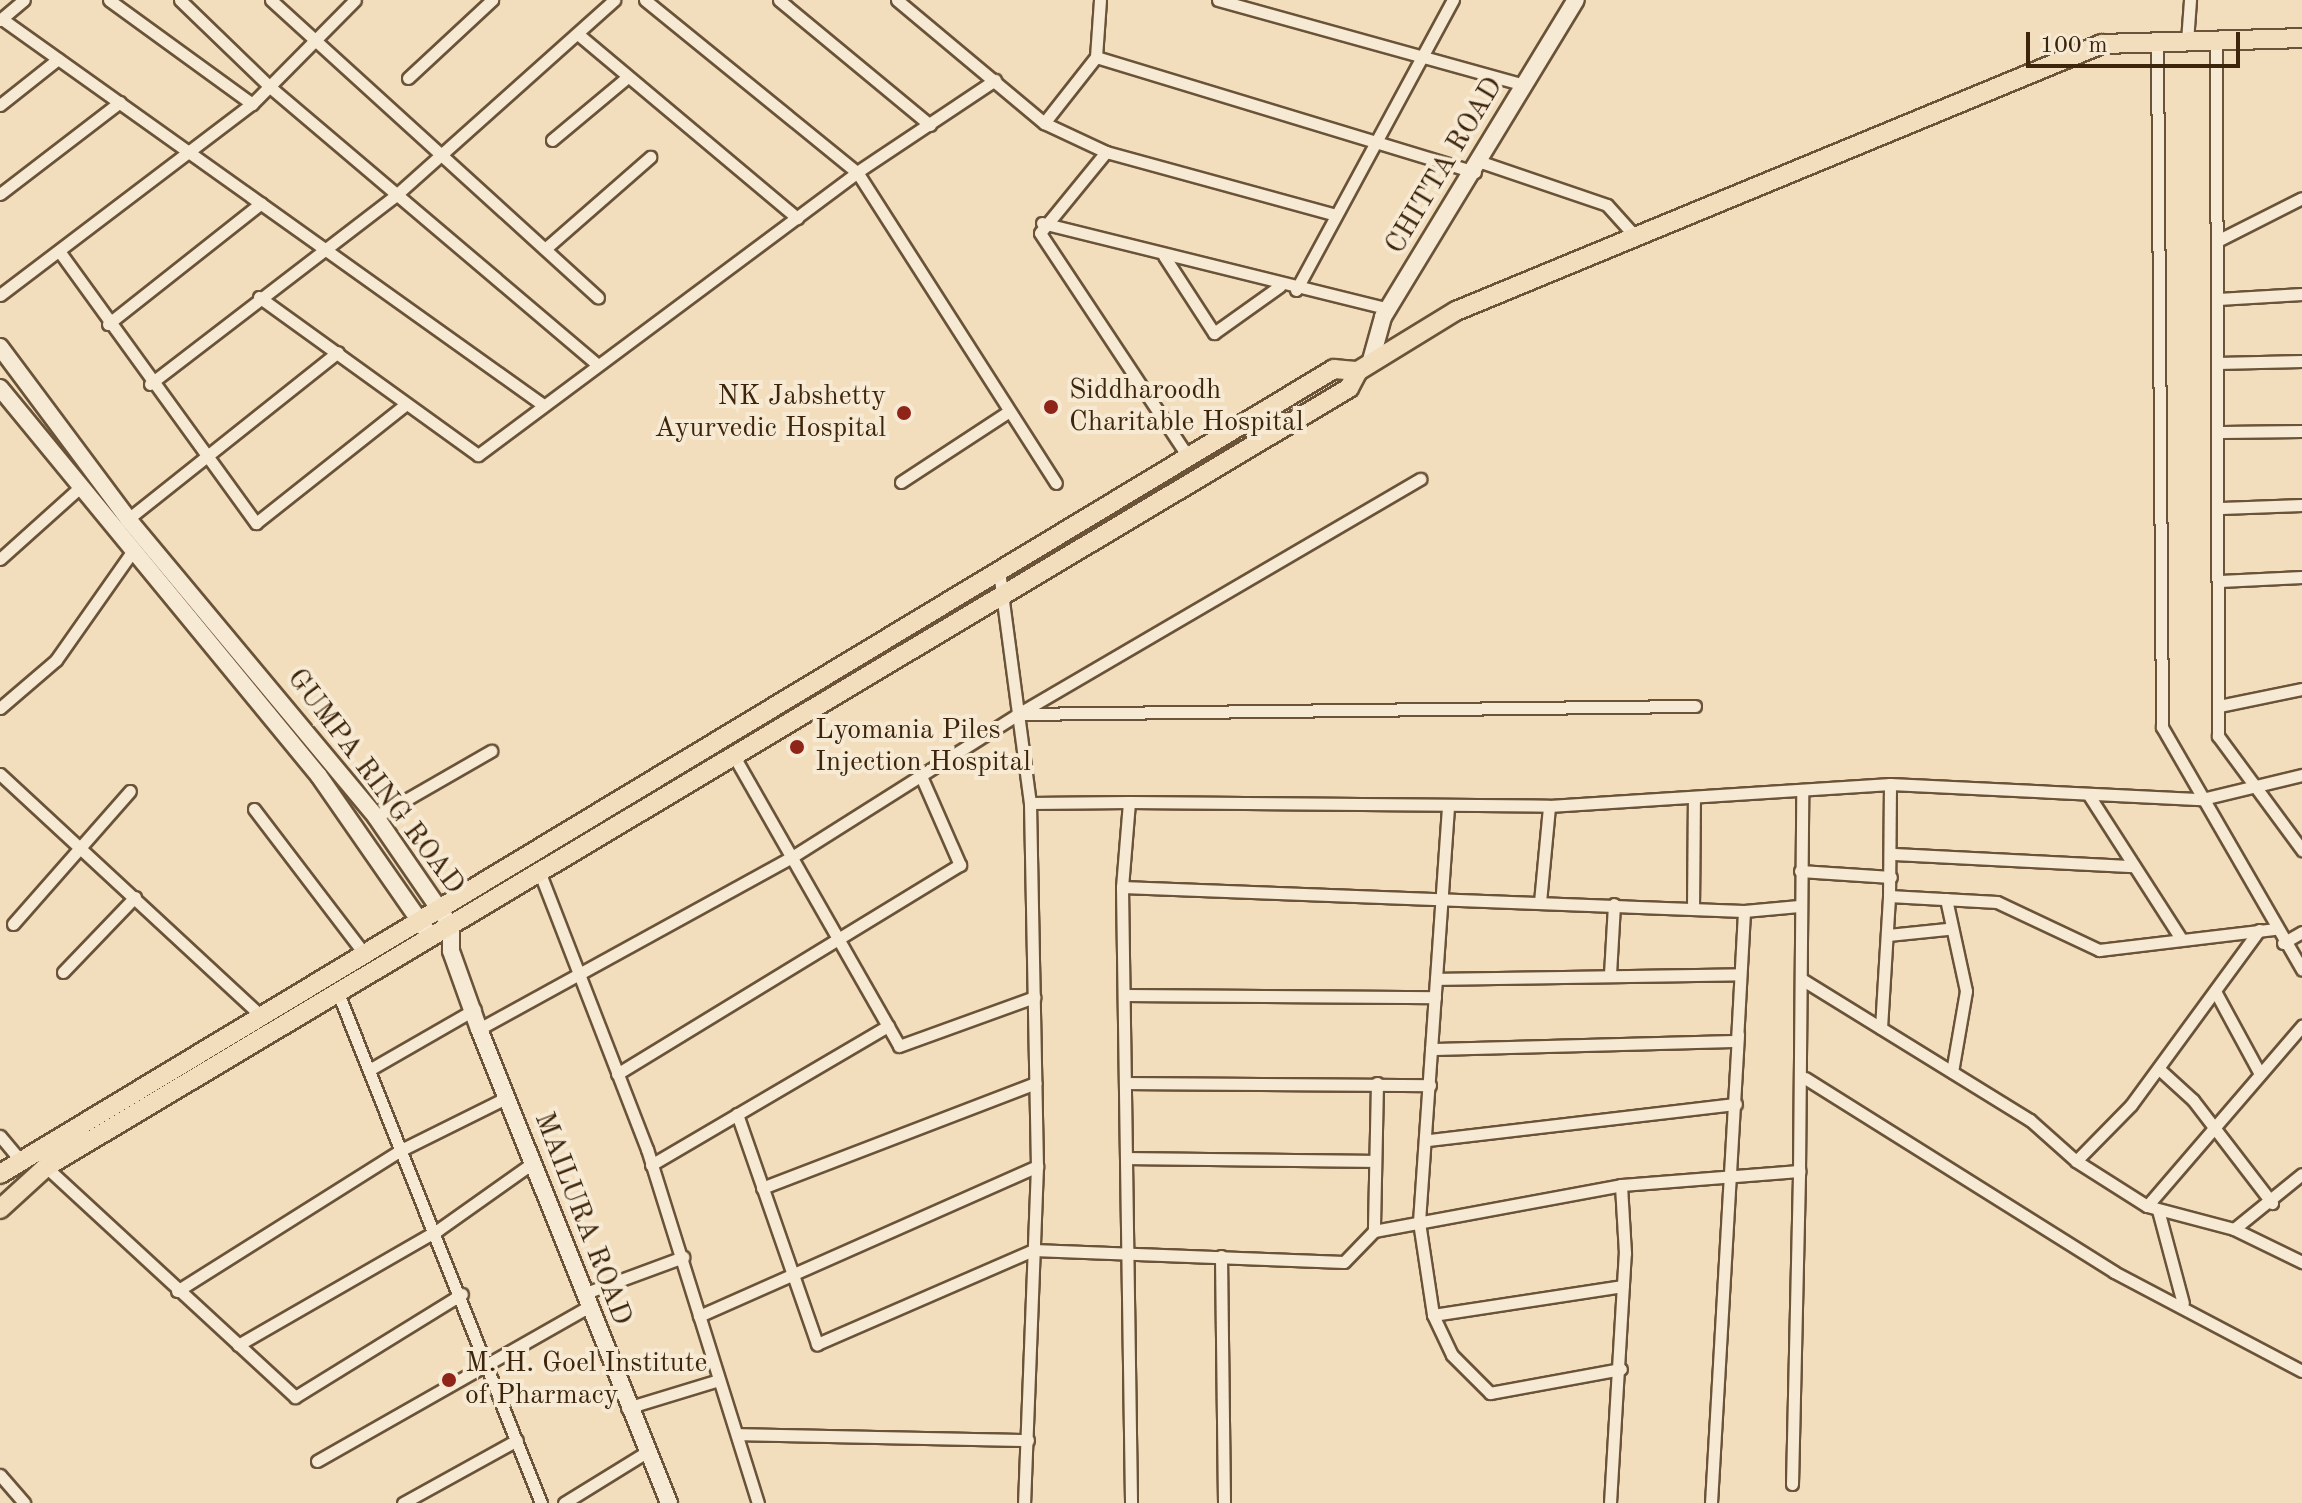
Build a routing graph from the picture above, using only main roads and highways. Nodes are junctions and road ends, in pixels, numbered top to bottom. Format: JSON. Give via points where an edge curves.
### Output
{"nodes":[{"id":1,"x":2302,"y":38,"type":"edge"},
{"id":2,"x":1364,"y":368,"type":"junction"},
{"id":3,"x":0,"y":1174,"type":"edge"},
{"id":4,"x":0,"y":1209,"type":"edge"}],
"edges":[{"from":1,"to":2,"type":"main road","via":[[2102,44],[1467,306]]},
{"from":2,"to":3,"type":"main road","via":[[1334,369],[258,1013]]},
{"from":2,"to":4,"type":"main road","via":[[1349,388],[541,876],[46,1167]]}]}
